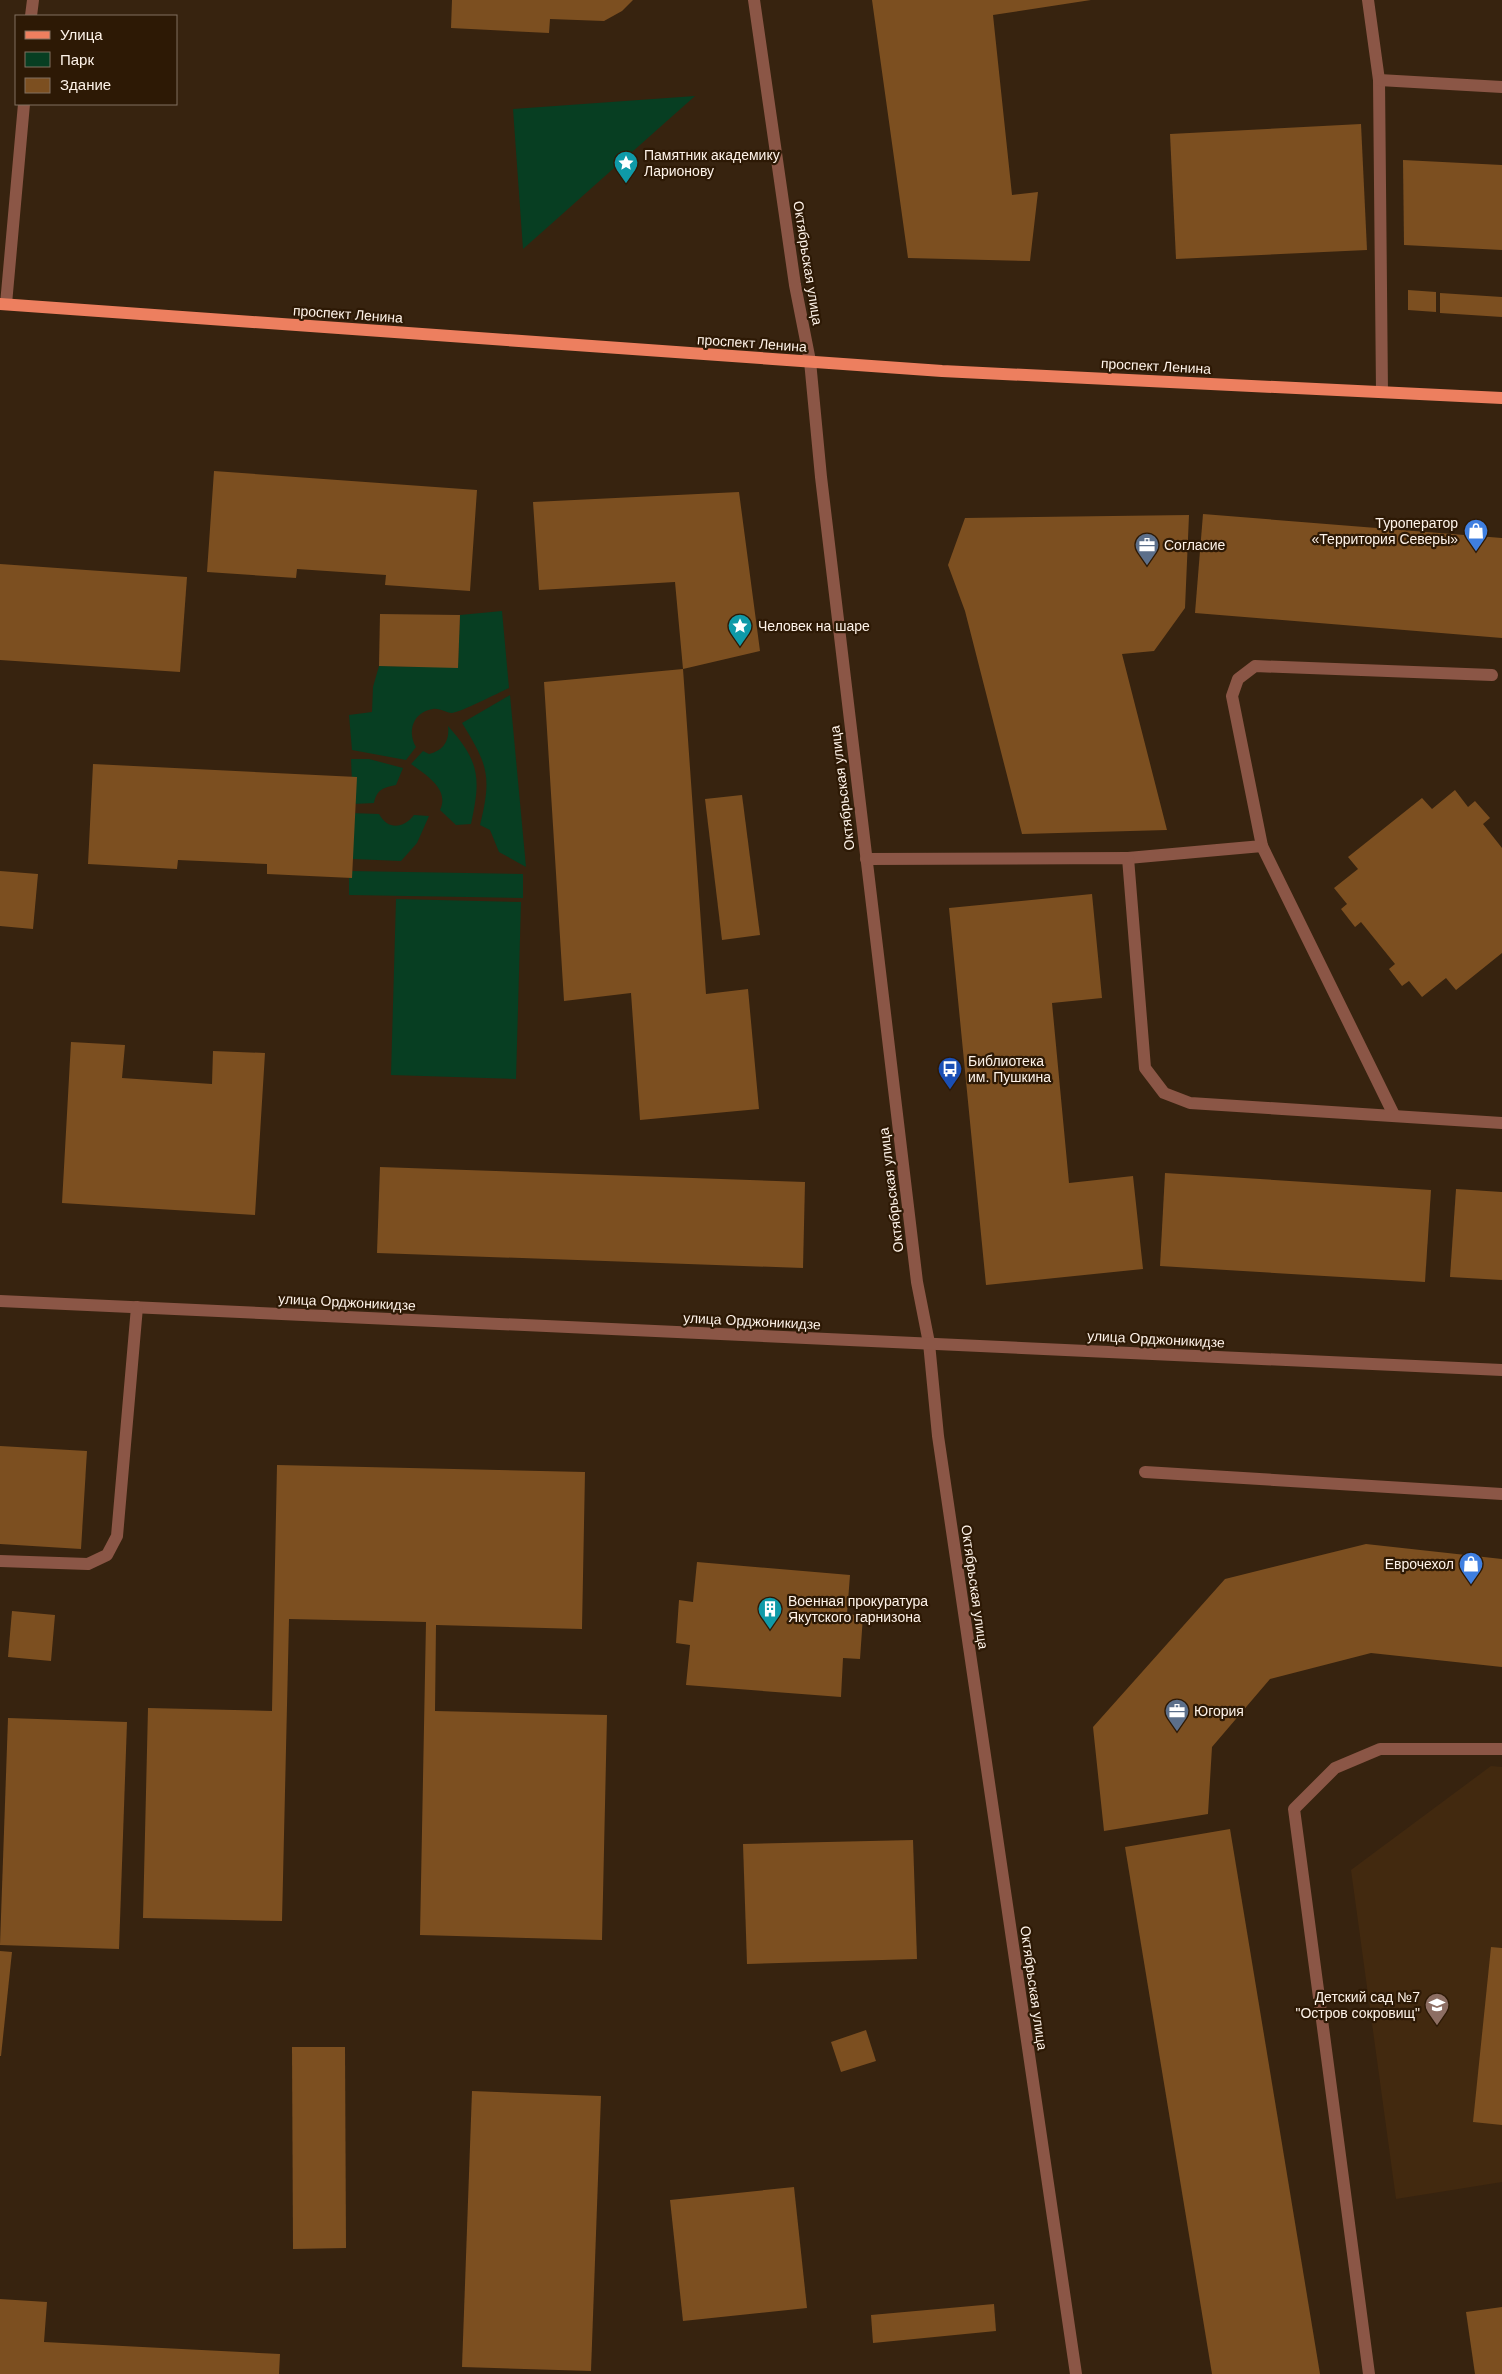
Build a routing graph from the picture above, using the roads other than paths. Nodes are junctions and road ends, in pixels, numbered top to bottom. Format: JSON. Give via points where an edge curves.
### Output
{"nodes":[{"id":1,"x":33,"y":0,"type":"edge"},
{"id":2,"x":754,"y":0,"type":"edge"},
{"id":3,"x":1368,"y":0,"type":"edge"},
{"id":4,"x":31,"y":15,"type":"edge"},
{"id":5,"x":1379,"y":80,"type":"junction"},
{"id":6,"x":1502,"y":87,"type":"edge"},
{"id":7,"x":24,"y":105,"type":"edge"},
{"id":8,"x":3,"y":304,"type":"edge"},
{"id":9,"x":810,"y":362,"type":"junction"},
{"id":10,"x":1382,"y":392,"type":"junction"},
{"id":11,"x":1502,"y":398,"type":"edge"},
{"id":12,"x":1492,"y":675,"type":"dead end"},
{"id":13,"x":1262,"y":846,"type":"junction"},
{"id":14,"x":1128,"y":858,"type":"junction"},
{"id":15,"x":866,"y":860,"type":"junction"},
{"id":16,"x":1394,"y":1115,"type":"junction"},
{"id":17,"x":1502,"y":1123,"type":"edge"},
{"id":18,"x":0,"y":1301,"type":"edge"},
{"id":19,"x":137,"y":1308,"type":"junction"},
{"id":20,"x":929,"y":1343,"type":"junction"},
{"id":21,"x":1502,"y":1370,"type":"edge"},
{"id":22,"x":1145,"y":1472,"type":"dead end"},
{"id":23,"x":1502,"y":1494,"type":"edge"},
{"id":24,"x":0,"y":1561,"type":"edge"},
{"id":25,"x":1502,"y":1748,"type":"edge"},
{"id":26,"x":1076,"y":2374,"type":"edge"},
{"id":27,"x":1369,"y":2374,"type":"edge"}],
"edges":[{"from":1,"to":4,"type":"street"},
{"from":2,"to":9,"type":"street","name":"Октябрьская улица","via":[[795,285]]},
{"from":3,"to":5,"type":"street"},
{"from":5,"to":6,"type":"street"},
{"from":5,"to":10,"type":"street"},
{"from":7,"to":8,"type":"street"},
{"from":8,"to":9,"type":"main road","name":"проспект Ленина"},
{"from":9,"to":10,"type":"main road","name":"проспект Ленина"},
{"from":9,"to":15,"type":"street","name":"Октябрьская улица"},
{"from":10,"to":11,"type":"main road","name":"проспект Ленина"},
{"from":12,"to":13,"type":"street","via":[[1255,666],[1238,679],[1232,696]]},
{"from":13,"to":14,"type":"street"},
{"from":13,"to":16,"type":"street"},
{"from":14,"to":15,"type":"street"},
{"from":14,"to":16,"type":"street","via":[[1145,1068],[1164,1092],[1190,1103]]},
{"from":15,"to":20,"type":"street","name":"Октябрьская улица","via":[[918,1282]]},
{"from":16,"to":17,"type":"street"},
{"from":18,"to":19,"type":"street","name":"улица Орджоникидзе"},
{"from":19,"to":20,"type":"street","name":"улица Орджоникидзе"},
{"from":19,"to":24,"type":"street","via":[[117,1536],[107,1555],[88,1564]]},
{"from":20,"to":21,"type":"street","name":"улица Орджоникидзе"},
{"from":20,"to":26,"type":"street","name":"Октябрьская улица","via":[[940,1446]]},
{"from":22,"to":23,"type":"street"},
{"from":25,"to":27,"type":"street","via":[[1380,1749],[1335,1768],[1294,1809]]}]}
